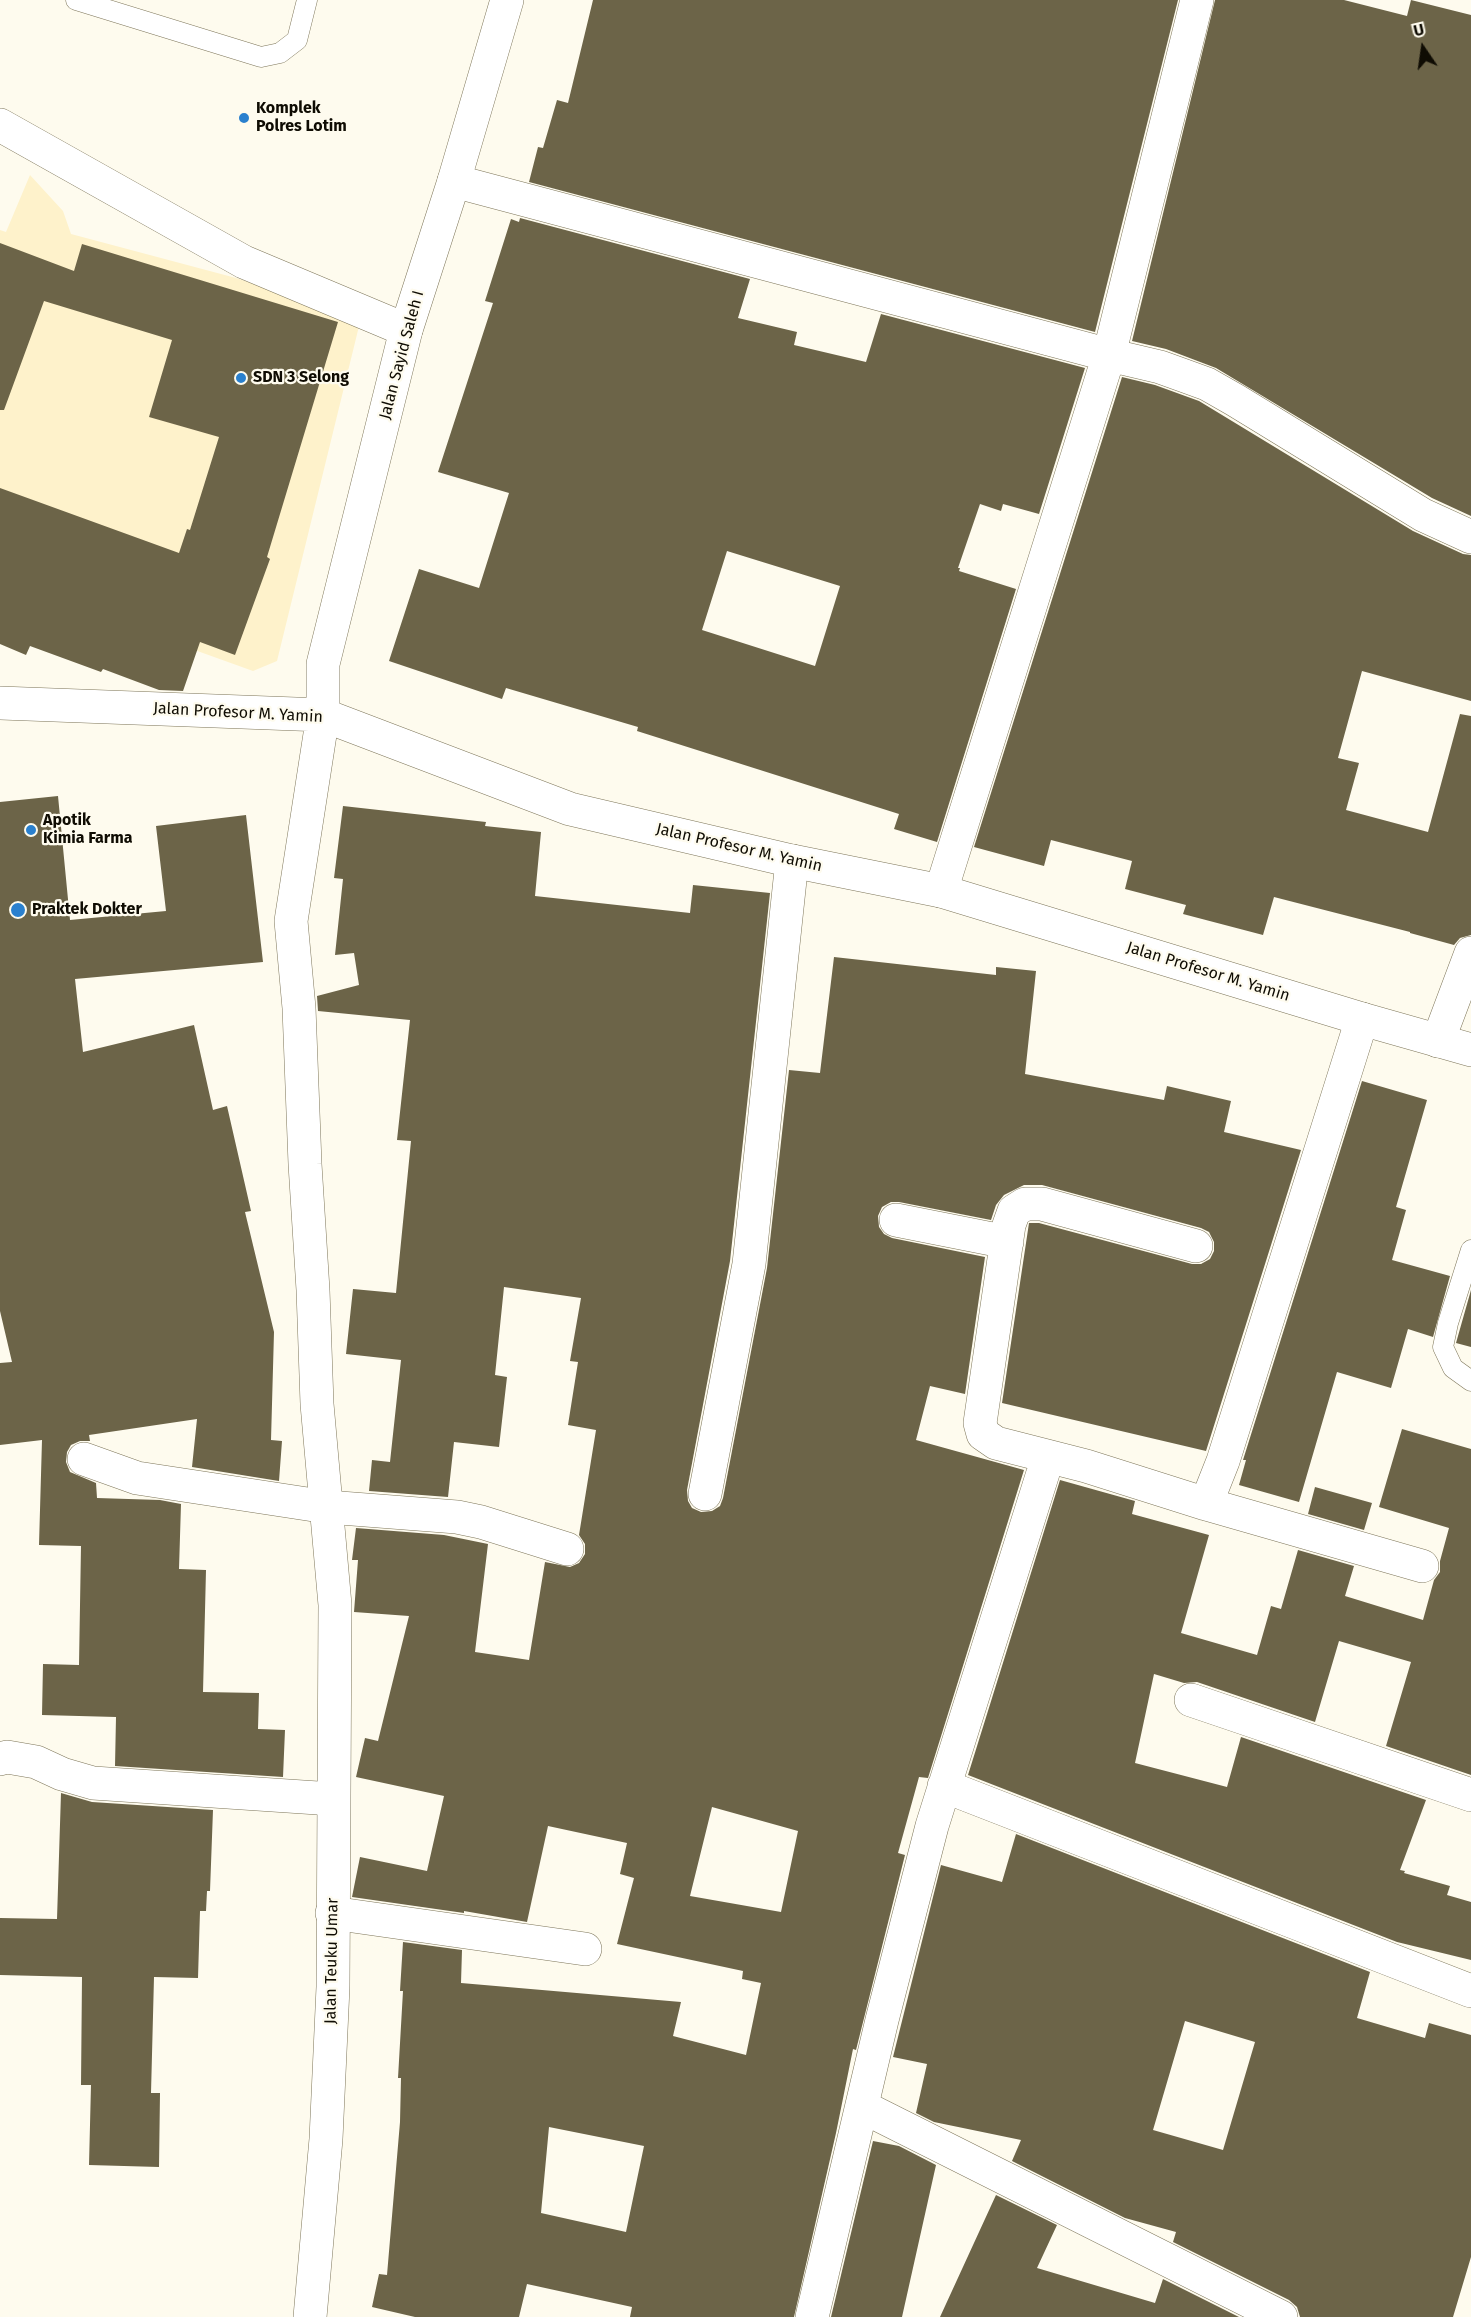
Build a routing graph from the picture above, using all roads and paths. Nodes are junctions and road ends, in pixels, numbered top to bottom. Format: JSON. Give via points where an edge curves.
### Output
{"nodes":[{"id":1,"x":76,"y":0,"type":"edge"},
{"id":2,"x":307,"y":0,"type":"edge"},
{"id":3,"x":507,"y":0,"type":"edge"},
{"id":4,"x":1197,"y":0,"type":"edge"},
{"id":5,"x":0,"y":125,"type":"edge"},
{"id":6,"x":454,"y":181,"type":"junction"},
{"id":7,"x":406,"y":330,"type":"junction"},
{"id":8,"x":1109,"y":355,"type":"junction"},
{"id":9,"x":1471,"y":537,"type":"edge"},
{"id":10,"x":0,"y":703,"type":"edge"},
{"id":11,"x":323,"y":716,"type":"junction"},
{"id":12,"x":792,"y":861,"type":"junction"},
{"id":13,"x":941,"y":891,"type":"junction"},
{"id":14,"x":1471,"y":953,"type":"edge"},
{"id":15,"x":1362,"y":1019,"type":"junction"},
{"id":16,"x":1438,"y":1041,"type":"junction"},
{"id":17,"x":1471,"y":1050,"type":"edge"},
{"id":18,"x":896,"y":1220,"type":"dead end"},
{"id":19,"x":1007,"y":1242,"type":"junction"},
{"id":20,"x":1196,"y":1246,"type":"dead end"},
{"id":21,"x":1471,"y":1250,"type":"edge"},
{"id":22,"x":1471,"y":1381,"type":"edge"},
{"id":23,"x":1048,"y":1457,"type":"junction"},
{"id":24,"x":84,"y":1459,"type":"dead end"},
{"id":25,"x":705,"y":1494,"type":"dead end"},
{"id":26,"x":1206,"y":1504,"type":"junction"},
{"id":27,"x":327,"y":1507,"type":"junction"},
{"id":28,"x":567,"y":1549,"type":"dead end"},
{"id":29,"x":1422,"y":1566,"type":"dead end"},
{"id":30,"x":1191,"y":1700,"type":"dead end"},
{"id":31,"x":0,"y":1759,"type":"edge"},
{"id":32,"x":944,"y":1786,"type":"junction"},
{"id":33,"x":1471,"y":1795,"type":"edge"},
{"id":34,"x":333,"y":1799,"type":"junction"},
{"id":35,"x":332,"y":1913,"type":"junction"},
{"id":36,"x":585,"y":1949,"type":"dead end"},
{"id":37,"x":1471,"y":1991,"type":"edge"},
{"id":38,"x":863,"y":2107,"type":"junction"},
{"id":39,"x":310,"y":2317,"type":"edge"},
{"id":40,"x":812,"y":2317,"type":"edge"},
{"id":41,"x":1281,"y":2317,"type":"edge"}],
"edges":[{"from":1,"to":2,"type":"lane","via":[[261,57],[280,52],[297,40]]},
{"from":3,"to":6,"type":"street","name":"Jalan Sayid Saleh I"},
{"from":4,"to":8,"type":"street"},
{"from":5,"to":7,"type":"street","via":[[244,262]]},
{"from":6,"to":7,"type":"street","name":"Jalan Sayid Saleh I"},
{"from":6,"to":8,"type":"street"},
{"from":7,"to":11,"type":"street","name":"Jalan Sayid Saleh I","via":[[323,664]]},
{"from":8,"to":9,"type":"street","via":[[1207,384],[1423,515]]},
{"from":8,"to":13,"type":"street"},
{"from":10,"to":11,"type":"street","name":"Jalan Profesor M. Yamin"},
{"from":11,"to":12,"type":"street","name":"Jalan Profesor M. Yamin","via":[[570,809]]},
{"from":11,"to":27,"type":"street","name":"Jalan Sayid Saleh I","via":[[291,921],[299,1008],[316,1404]]},
{"from":12,"to":13,"type":"street","name":"Jalan Profesor M. Yamin"},
{"from":12,"to":25,"type":"street","via":[[749,1264]]},
{"from":13,"to":15,"type":"street","name":"Jalan Profesor M. Yamin"},
{"from":14,"to":16,"type":"street"},
{"from":15,"to":16,"type":"street","name":"Jalan Profesor M. Yamin"},
{"from":15,"to":26,"type":"street","via":[[1223,1461]]},
{"from":16,"to":17,"type":"street","name":"Jalan Profesor M. Yamin"},
{"from":18,"to":19,"type":"street"},
{"from":19,"to":20,"type":"street","via":[[1014,1211],[1025,1204],[1042,1204]]},
{"from":19,"to":23,"type":"street","via":[[980,1423],[983,1434],[996,1443]]},
{"from":21,"to":22,"type":"lane","via":[[1443,1347],[1453,1368]]},
{"from":23,"to":26,"type":"street"},
{"from":23,"to":32,"type":"street"},
{"from":24,"to":27,"type":"street","via":[[138,1478]]},
{"from":26,"to":29,"type":"street"},
{"from":27,"to":28,"type":"street","via":[[457,1517]]},
{"from":27,"to":34,"type":"street","name":"Jalan Teuku Umar","via":[[335,1605]]},
{"from":30,"to":33,"type":"street"},
{"from":31,"to":34,"type":"street","via":[[36,1762],[93,1783]]},
{"from":32,"to":37,"type":"street"},
{"from":32,"to":38,"type":"street"},
{"from":34,"to":35,"type":"street","name":"Jalan Teuku Umar"},
{"from":35,"to":36,"type":"street"},
{"from":35,"to":39,"type":"street","name":"Jalan Teuku Umar","via":[[326,2139]]},
{"from":38,"to":40,"type":"street"},
{"from":38,"to":41,"type":"street"}]}
